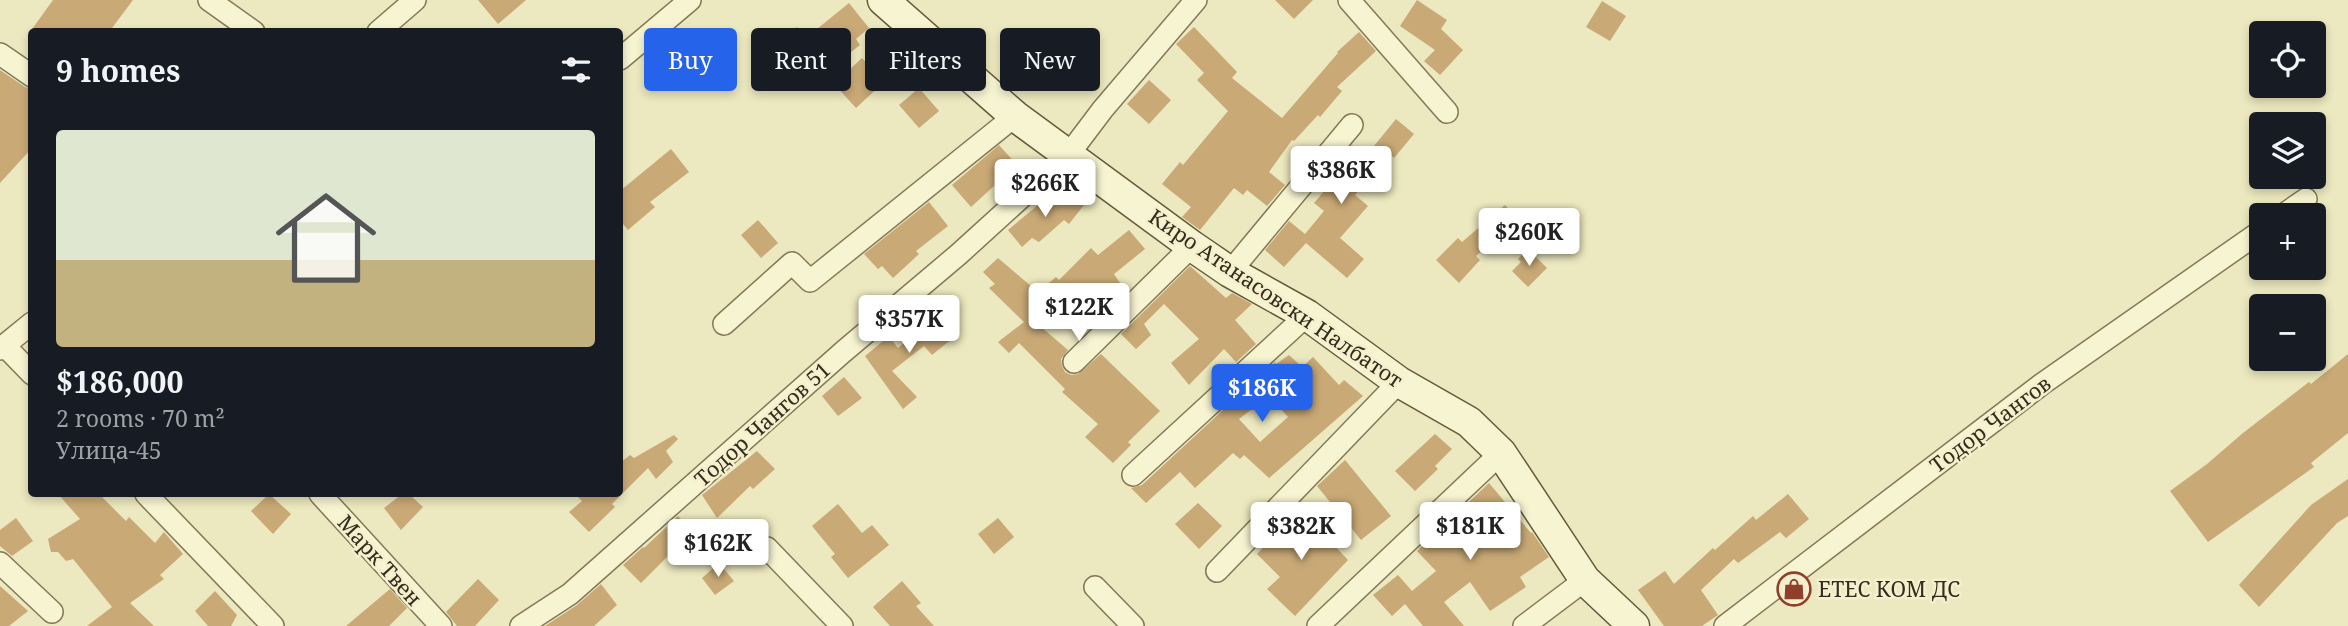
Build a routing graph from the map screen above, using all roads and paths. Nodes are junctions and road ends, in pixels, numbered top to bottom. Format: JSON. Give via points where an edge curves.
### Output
{"nodes":[{"id":1,"x":209,"y":0,"type":"edge"},
{"id":2,"x":415,"y":0,"type":"edge"},
{"id":3,"x":690,"y":0,"type":"edge"},
{"id":4,"x":883,"y":0,"type":"edge"},
{"id":5,"x":1196,"y":0,"type":"edge"},
{"id":6,"x":1349,"y":0,"type":"edge"},
{"id":7,"x":248,"y":28,"type":"edge"},
{"id":8,"x":383,"y":28,"type":"edge"},
{"id":9,"x":0,"y":54,"type":"edge"},
{"id":10,"x":623,"y":56,"type":"edge"},
{"id":11,"x":28,"y":73,"type":"edge"},
{"id":12,"x":1447,"y":112,"type":"dead end"},
{"id":13,"x":1015,"y":116,"type":"junction"},
{"id":14,"x":1352,"y":125,"type":"dead end"},
{"id":15,"x":1069,"y":154,"type":"junction"},
{"id":16,"x":2306,"y":199,"type":"dead end"},
{"id":17,"x":2300,"y":203,"type":"edge"},
{"id":18,"x":2249,"y":238,"type":"edge"},
{"id":19,"x":1192,"y":246,"type":"junction"},
{"id":20,"x":1230,"y":272,"type":"junction"},
{"id":21,"x":1307,"y":315,"type":"junction"},
{"id":22,"x":724,"y":324,"type":"dead end"},
{"id":23,"x":28,"y":326,"type":"edge"},
{"id":24,"x":2,"y":347,"type":"edge"},
{"id":25,"x":1074,"y":362,"type":"dead end"},
{"id":26,"x":28,"y":370,"type":"edge"},
{"id":27,"x":1399,"y":383,"type":"junction"},
{"id":28,"x":1501,"y":453,"type":"junction"},
{"id":29,"x":1133,"y":475,"type":"dead end"},
{"id":30,"x":149,"y":497,"type":"edge"},
{"id":31,"x":323,"y":497,"type":"edge"},
{"id":32,"x":767,"y":548,"type":"dead end"},
{"id":33,"x":0,"y":564,"type":"edge"},
{"id":34,"x":1217,"y":571,"type":"dead end"},
{"id":35,"x":1585,"y":580,"type":"junction"},
{"id":36,"x":1095,"y":587,"type":"dead end"},
{"id":37,"x":52,"y":612,"type":"dead end"},
{"id":38,"x":272,"y":626,"type":"edge"},
{"id":39,"x":441,"y":626,"type":"edge"},
{"id":40,"x":521,"y":626,"type":"edge"},
{"id":41,"x":842,"y":626,"type":"edge"},
{"id":42,"x":1133,"y":626,"type":"edge"},
{"id":43,"x":1318,"y":626,"type":"edge"},
{"id":44,"x":1524,"y":626,"type":"edge"},
{"id":45,"x":1634,"y":626,"type":"edge"},
{"id":46,"x":1725,"y":626,"type":"edge"}],
"edges":[{"from":1,"to":7,"type":"street"},
{"from":2,"to":8,"type":"street"},
{"from":3,"to":10,"type":"street"},
{"from":4,"to":13,"type":"street","name":"Киро Атанасовски Налбатот"},
{"from":5,"to":15,"type":"street","name":"Тодор Чангов 51"},
{"from":6,"to":12,"type":"street"},
{"from":9,"to":11,"type":"street"},
{"from":13,"to":15,"type":"street","name":"Киро Атанасовски Налбатот"},
{"from":13,"to":22,"type":"street","via":[[810,281],[792,263]]},
{"from":14,"to":20,"type":"street"},
{"from":15,"to":19,"type":"street","name":"Киро Атанасовски Налбатот"},
{"from":15,"to":40,"type":"street","name":"Тодор Чангов 51","via":[[570,594]]},
{"from":16,"to":17,"type":"street"},
{"from":18,"to":46,"type":"street","name":"Тодор Чангов","via":[[2042,384]]},
{"from":19,"to":20,"type":"street","name":"Киро Атанасовски Налбатот"},
{"from":19,"to":25,"type":"street"},
{"from":20,"to":21,"type":"street","name":"Киро Атанасовски Налбатот"},
{"from":21,"to":27,"type":"street","name":"Киро Атанасовски Налбатот"},
{"from":21,"to":29,"type":"street"},
{"from":23,"to":24,"type":"street"},
{"from":24,"to":26,"type":"street"},
{"from":27,"to":28,"type":"street","name":"Киро Атанасовски Налбатот","via":[[1469,422]]},
{"from":27,"to":34,"type":"street"},
{"from":28,"to":35,"type":"street","name":"Киро Атанасовски Налбатот"},
{"from":28,"to":43,"type":"street"},
{"from":30,"to":38,"type":"street"},
{"from":31,"to":39,"type":"street","name":"Марк Твен"},
{"from":32,"to":41,"type":"street"},
{"from":33,"to":37,"type":"street"},
{"from":35,"to":44,"type":"street"},
{"from":35,"to":45,"type":"street","name":"Киро Атанасовски Налбатот"},
{"from":36,"to":42,"type":"street"}]}
